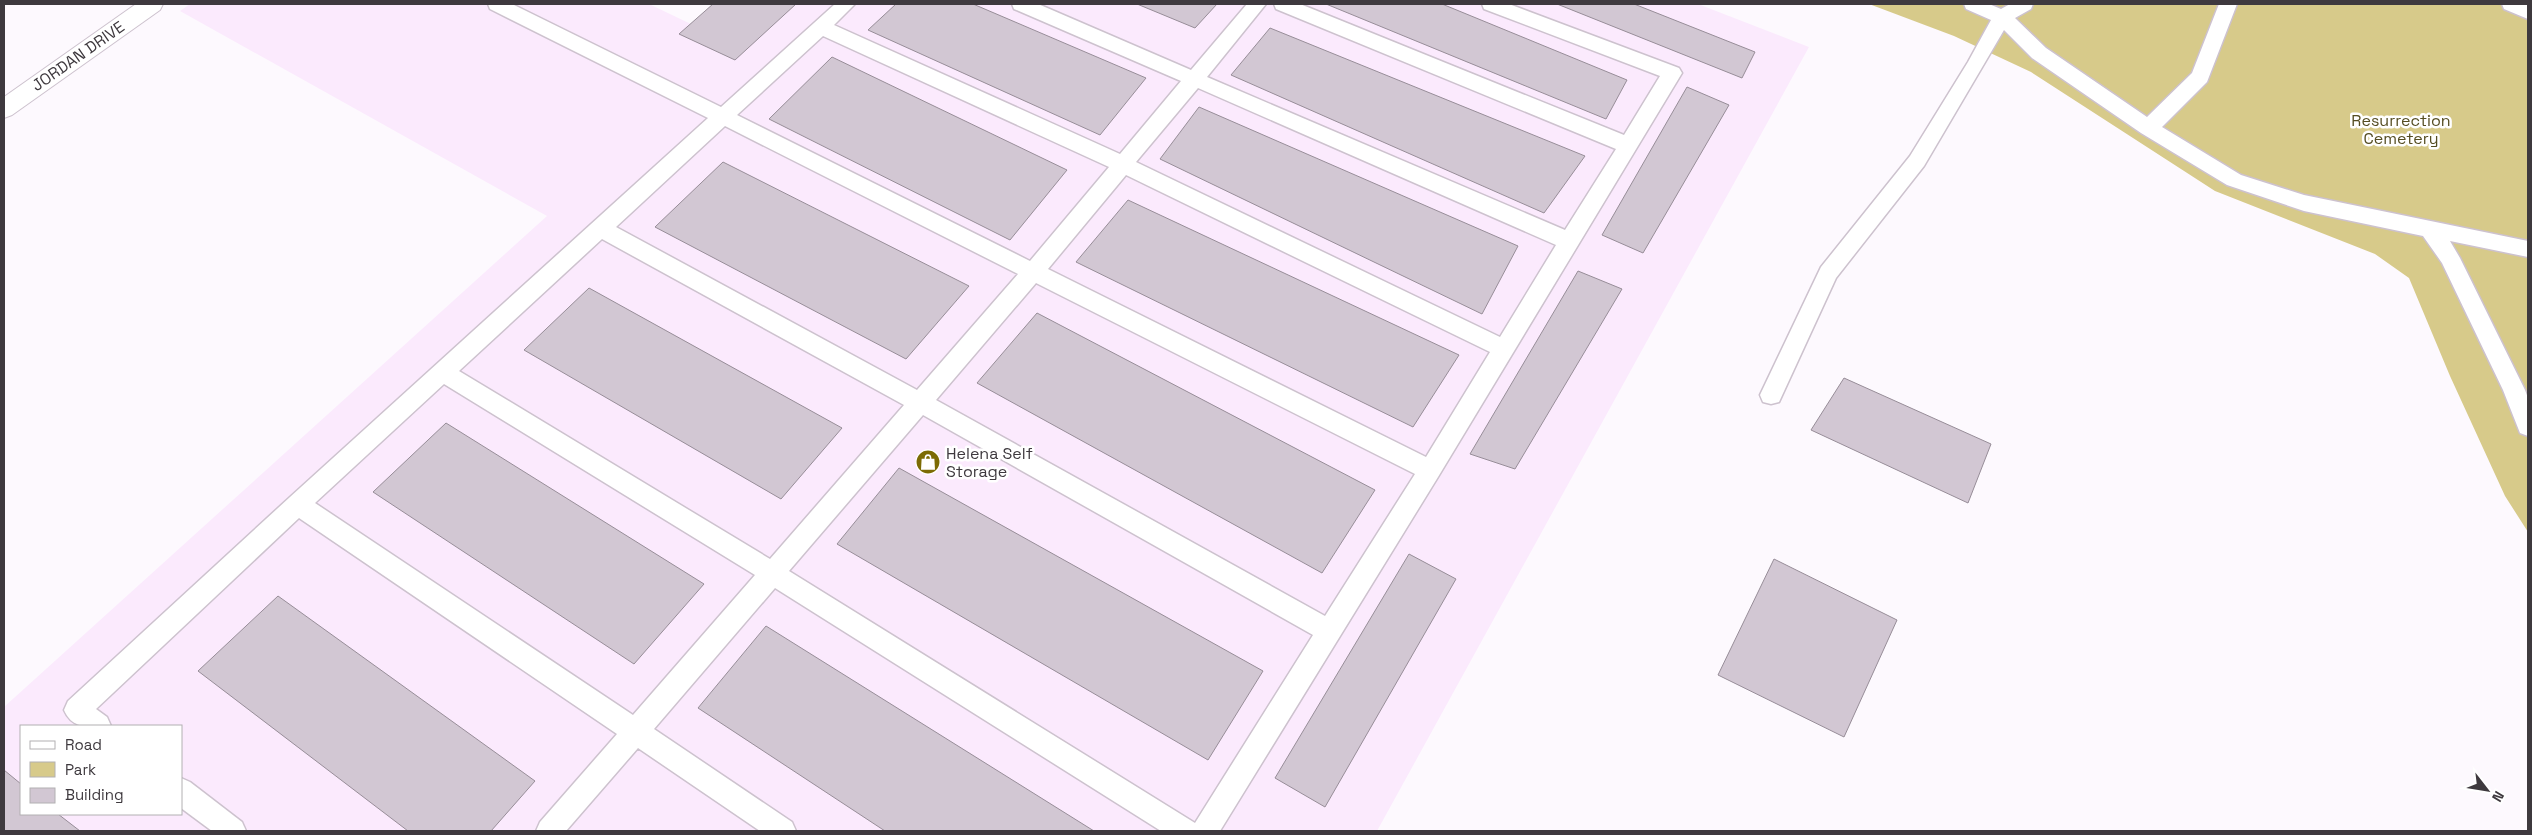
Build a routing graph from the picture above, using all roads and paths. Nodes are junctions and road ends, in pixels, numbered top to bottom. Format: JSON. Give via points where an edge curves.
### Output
{"nodes":[{"id":1,"x":152,"y":4,"type":"edge"},
{"id":2,"x":497,"y":4,"type":"edge"},
{"id":3,"x":846,"y":4,"type":"edge"},
{"id":4,"x":1021,"y":4,"type":"edge"},
{"id":5,"x":1257,"y":4,"type":"edge"},
{"id":6,"x":1283,"y":4,"type":"edge"},
{"id":7,"x":1490,"y":4,"type":"edge"},
{"id":8,"x":1973,"y":4,"type":"edge"},
{"id":9,"x":2024,"y":4,"type":"edge"},
{"id":10,"x":2228,"y":4,"type":"edge"},
{"id":11,"x":2511,"y":4,"type":"edge"},
{"id":12,"x":2528,"y":13,"type":"edge"},
{"id":13,"x":2002,"y":17,"type":"junction"},
{"id":14,"x":821,"y":27,"type":"junction"},
{"id":15,"x":1195,"y":78,"type":"junction"},
{"id":16,"x":4,"y":108,"type":"edge"},
{"id":17,"x":723,"y":117,"type":"junction"},
{"id":18,"x":2148,"y":128,"type":"junction"},
{"id":19,"x":1628,"y":146,"type":"junction"},
{"id":20,"x":1122,"y":164,"type":"junction"},
{"id":21,"x":600,"y":228,"type":"junction"},
{"id":22,"x":2430,"y":230,"type":"junction"},
{"id":23,"x":1569,"y":241,"type":"junction"},
{"id":24,"x":2528,"y":248,"type":"edge"},
{"id":25,"x":1033,"y":272,"type":"junction"},
{"id":26,"x":1504,"y":349,"type":"junction"},
{"id":27,"x":442,"y":372,"type":"junction"},
{"id":28,"x":1771,"y":395,"type":"dead end"},
{"id":29,"x":920,"y":402,"type":"junction"},
{"id":30,"x":2528,"y":426,"type":"edge"},
{"id":31,"x":1430,"y":470,"type":"junction"},
{"id":32,"x":298,"y":504,"type":"junction"},
{"id":33,"x":772,"y":573,"type":"junction"},
{"id":34,"x":1329,"y":630,"type":"junction"},
{"id":35,"x":97,"y":725,"type":"edge"},
{"id":36,"x":635,"y":732,"type":"junction"},
{"id":37,"x":182,"y":792,"type":"edge"},
{"id":38,"x":233,"y":831,"type":"edge"},
{"id":39,"x":549,"y":831,"type":"edge"},
{"id":40,"x":783,"y":831,"type":"edge"},
{"id":41,"x":1185,"y":831,"type":"edge"},
{"id":42,"x":1205,"y":831,"type":"edge"}],
"edges":[{"from":1,"to":16,"type":"street","name":"JORDAN DRIVE"},
{"from":2,"to":17,"type":"lane"},
{"from":3,"to":14,"type":"lane"},
{"from":4,"to":15,"type":"lane"},
{"from":5,"to":15,"type":"lane"},
{"from":6,"to":19,"type":"lane"},
{"from":7,"to":19,"type":"lane","via":[[1672,73]]},
{"from":8,"to":13,"type":"lane"},
{"from":9,"to":13,"type":"lane"},
{"from":10,"to":18,"type":"lane","via":[[2200,77]]},
{"from":11,"to":12,"type":"lane"},
{"from":13,"to":18,"type":"lane","via":[[2039,53]]},
{"from":13,"to":28,"type":"lane","via":[[1917,161],[1828,272]]},
{"from":14,"to":17,"type":"lane"},
{"from":14,"to":20,"type":"lane"},
{"from":15,"to":20,"type":"lane"},
{"from":15,"to":23,"type":"lane"},
{"from":17,"to":21,"type":"lane"},
{"from":17,"to":25,"type":"lane"},
{"from":18,"to":22,"type":"lane","via":[[2234,180],[2304,202]]},
{"from":19,"to":23,"type":"lane"},
{"from":20,"to":25,"type":"lane"},
{"from":20,"to":26,"type":"lane"},
{"from":21,"to":27,"type":"lane"},
{"from":21,"to":29,"type":"lane"},
{"from":22,"to":24,"type":"lane"},
{"from":22,"to":30,"type":"lane","via":[[2450,258]]},
{"from":23,"to":26,"type":"lane"},
{"from":25,"to":29,"type":"lane"},
{"from":25,"to":31,"type":"lane"},
{"from":26,"to":31,"type":"lane"},
{"from":27,"to":32,"type":"lane"},
{"from":27,"to":33,"type":"lane"},
{"from":29,"to":33,"type":"lane"},
{"from":29,"to":34,"type":"lane"},
{"from":31,"to":34,"type":"lane"},
{"from":32,"to":35,"type":"lane","via":[[77,710]]},
{"from":32,"to":36,"type":"lane"},
{"from":33,"to":36,"type":"lane"},
{"from":33,"to":41,"type":"lane"},
{"from":34,"to":42,"type":"lane"},
{"from":36,"to":39,"type":"lane"},
{"from":36,"to":40,"type":"lane"},
{"from":37,"to":38,"type":"lane"}]}
